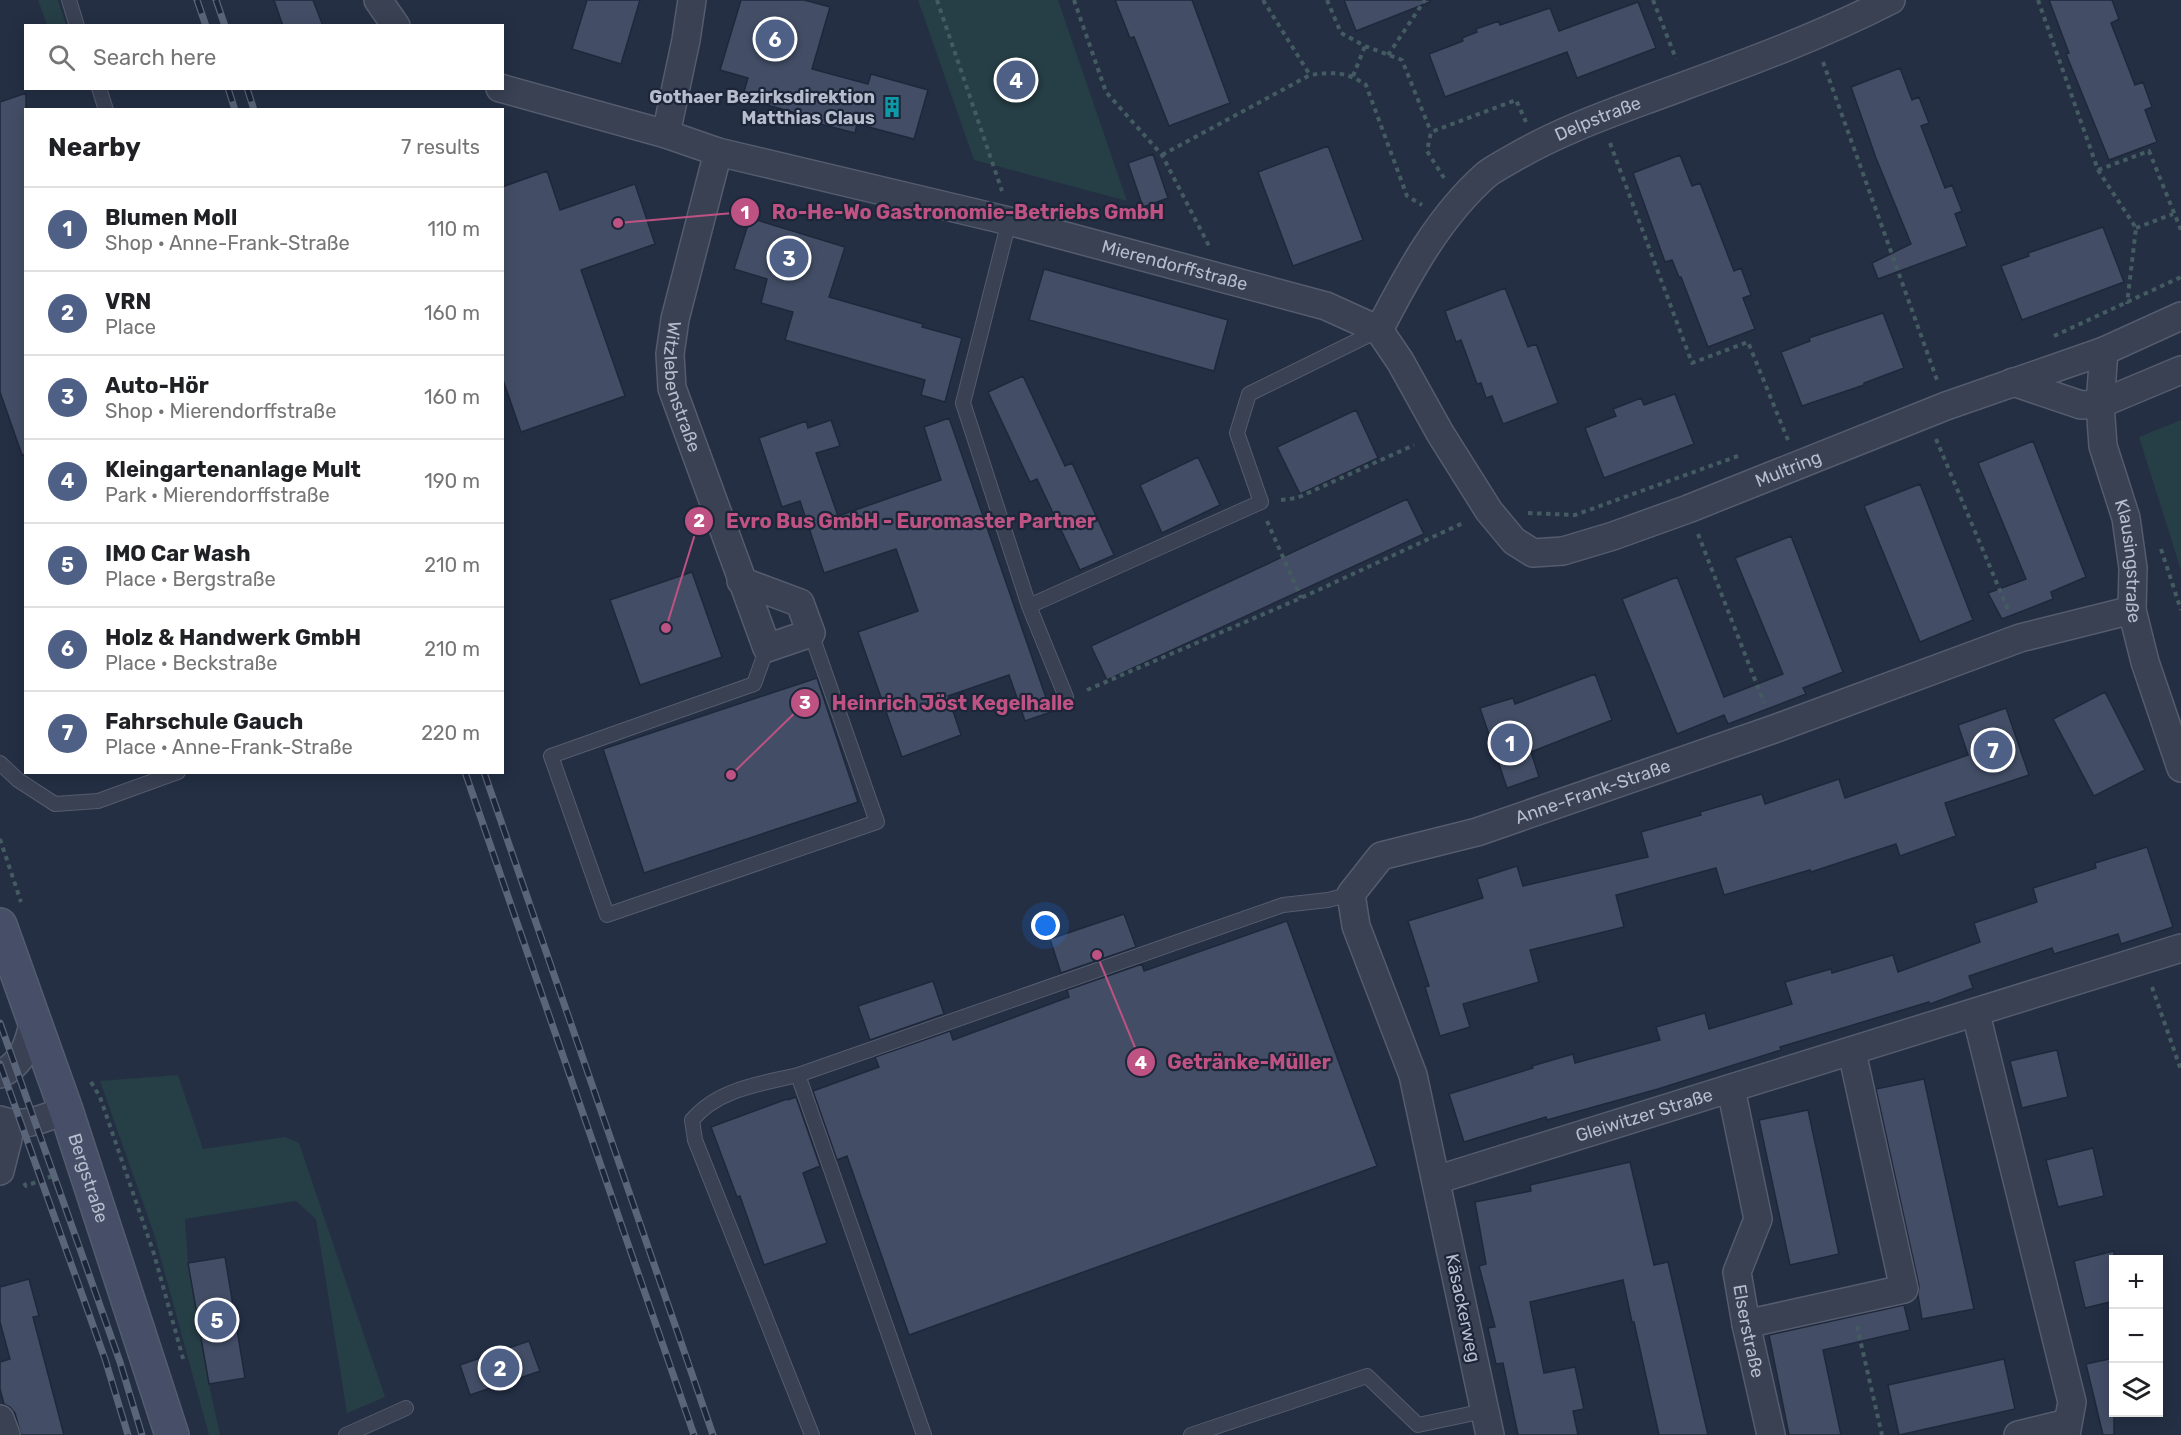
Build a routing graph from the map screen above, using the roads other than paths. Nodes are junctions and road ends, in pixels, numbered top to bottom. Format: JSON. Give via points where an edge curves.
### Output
{"nodes":[{"id":1,"x":69,"y":0,"type":"edge"},
{"id":2,"x":378,"y":0,"type":"edge"},
{"id":3,"x":692,"y":0,"type":"edge"},
{"id":4,"x":1891,"y":0,"type":"edge"},
{"id":5,"x":76,"y":24,"type":"edge"},
{"id":6,"x":395,"y":24,"type":"edge"},
{"id":7,"x":504,"y":89,"type":"edge"},
{"id":8,"x":100,"y":90,"type":"edge"},
{"id":9,"x":105,"y":108,"type":"edge"},
{"id":10,"x":666,"y":134,"type":"junction"},
{"id":11,"x":718,"y":152,"type":"junction"},
{"id":12,"x":1009,"y":221,"type":"junction"},
{"id":13,"x":2181,"y":316,"type":"edge"},
{"id":14,"x":1379,"y":330,"type":"junction"},
{"id":15,"x":2114,"y":347,"type":"junction"},
{"id":16,"x":2181,"y":370,"type":"edge"},
{"id":17,"x":2013,"y":382,"type":"junction"},
{"id":18,"x":2100,"y":404,"type":"junction"},
{"id":19,"x":741,"y":581,"type":"junction"},
{"id":20,"x":1029,"y":606,"type":"junction"},
{"id":21,"x":2132,"y":610,"type":"junction"},
{"id":22,"x":812,"y":633,"type":"junction"},
{"id":23,"x":767,"y":648,"type":"junction"},
{"id":24,"x":1066,"y":697,"type":"dead end"},
{"id":25,"x":0,"y":763,"type":"edge"},
{"id":26,"x":2181,"y":768,"type":"edge"},
{"id":27,"x":172,"y":774,"type":"edge"},
{"id":28,"x":1351,"y":894,"type":"junction"},
{"id":29,"x":0,"y":925,"type":"edge"},
{"id":30,"x":2181,"y":948,"type":"edge"},
{"id":31,"x":1976,"y":1014,"type":"junction"},
{"id":32,"x":34,"y":1020,"type":"junction"},
{"id":33,"x":1852,"y":1052,"type":"junction"},
{"id":34,"x":0,"y":1074,"type":"edge"},
{"id":35,"x":798,"y":1075,"type":"junction"},
{"id":36,"x":1731,"y":1089,"type":"junction"},
{"id":37,"x":66,"y":1110,"type":"junction"},
{"id":38,"x":5,"y":1122,"type":"edge"},
{"id":39,"x":0,"y":1171,"type":"edge"},
{"id":40,"x":1436,"y":1180,"type":"junction"},
{"id":41,"x":1746,"y":1324,"type":"junction"},
{"id":42,"x":406,"y":1408,"type":"dead end"},
{"id":43,"x":0,"y":1419,"type":"edge"},
{"id":44,"x":1487,"y":1423,"type":"edge"},
{"id":45,"x":2067,"y":1429,"type":"edge"},
{"id":46,"x":6,"y":1435,"type":"edge"},
{"id":47,"x":172,"y":1435,"type":"edge"},
{"id":48,"x":346,"y":1435,"type":"edge"},
{"id":49,"x":812,"y":1435,"type":"edge"},
{"id":50,"x":924,"y":1435,"type":"edge"},
{"id":51,"x":1191,"y":1435,"type":"edge"},
{"id":52,"x":1771,"y":1435,"type":"edge"},
{"id":53,"x":2018,"y":1435,"type":"edge"}],
"edges":[{"from":1,"to":5,"type":"lane"},
{"from":2,"to":6,"type":"street"},
{"from":3,"to":10,"type":"street"},
{"from":4,"to":14,"type":"street","name":"Delpstraße","via":[[1814,37],[1535,144],[1489,173],[1452,211],[1406,277]]},
{"from":7,"to":10,"type":"street","name":"Mierendorffstraße"},
{"from":8,"to":9,"type":"lane"},
{"from":10,"to":11,"type":"street","name":"Mierendorffstraße"},
{"from":11,"to":12,"type":"street","name":"Mierendorffstraße"},
{"from":11,"to":19,"type":"street","name":"Witzlebenstraße","via":[[675,319],[670,354],[672,388]]},
{"from":12,"to":14,"type":"street","name":"Mierendorffstraße","via":[[1326,306]]},
{"from":12,"to":20,"type":"lane","via":[[963,403]]},
{"from":13,"to":15,"type":"street","name":"Multring"},
{"from":14,"to":17,"type":"street","name":"Multring","via":[[1489,511],[1514,541],[1533,553],[1563,551],[1613,536]]},
{"from":14,"to":20,"type":"lane","via":[[1248,394],[1237,433],[1261,502]]},
{"from":15,"to":17,"type":"street","name":"Multring"},
{"from":15,"to":18,"type":"street","name":"Klausingstraße"},
{"from":16,"to":18,"type":"street"},
{"from":17,"to":18,"type":"street","via":[[2081,405]]},
{"from":18,"to":21,"type":"street","name":"Klausingstraße","via":[[2103,446],[2126,518],[2133,568]]},
{"from":19,"to":22,"type":"street","via":[[800,603]]},
{"from":19,"to":23,"type":"street","name":"Witzlebenstraße"},
{"from":20,"to":24,"type":"lane"},
{"from":21,"to":26,"type":"street","name":"Klausingstraße"},
{"from":21,"to":28,"type":"street","name":"Anne-Frank-Straße","via":[[2020,638],[1477,832],[1381,856]]},
{"from":22,"to":23,"type":"street"},
{"from":22,"to":23,"type":"lane","via":[[878,822],[607,915],[550,756],[754,684]]},
{"from":25,"to":27,"type":"lane","via":[[18,780],[56,804],[98,801]]},
{"from":28,"to":35,"type":"lane","via":[[1284,905]]},
{"from":28,"to":40,"type":"street","via":[[1356,926],[1413,1075]]},
{"from":29,"to":32,"type":"main road","name":"Bergstraße"},
{"from":30,"to":31,"type":"street","name":"Gleiwitzer Straße"},
{"from":31,"to":33,"type":"street","name":"Gleiwitzer Straße"},
{"from":31,"to":45,"type":"street","via":[[2072,1402]]},
{"from":32,"to":34,"type":"street","via":[[21,1058]]},
{"from":32,"to":37,"type":"main road","name":"Bergstraße"},
{"from":33,"to":36,"type":"street","name":"Gleiwitzer Straße"},
{"from":33,"to":41,"type":"street","via":[[1904,1289]]},
{"from":35,"to":49,"type":"lane","via":[[718,1098],[702,1107],[692,1120],[695,1140]]},
{"from":35,"to":50,"type":"lane"},
{"from":36,"to":40,"type":"street","name":"Gleiwitzer Straße"},
{"from":36,"to":41,"type":"street","name":"Elserstraße","via":[[1758,1219],[1737,1272]]},
{"from":37,"to":38,"type":"street","via":[[21,1125]]},
{"from":37,"to":47,"type":"main road","name":"Bergstraße"},
{"from":38,"to":39,"type":"street","via":[[5,1153]]},
{"from":40,"to":44,"type":"street","name":"Käsackerweg"},
{"from":41,"to":52,"type":"street","name":"Elserstraße"},
{"from":42,"to":48,"type":"lane"},
{"from":43,"to":46,"type":"street"},
{"from":44,"to":51,"type":"lane","via":[[1418,1425],[1367,1376]]},
{"from":45,"to":53,"type":"street"}]}
